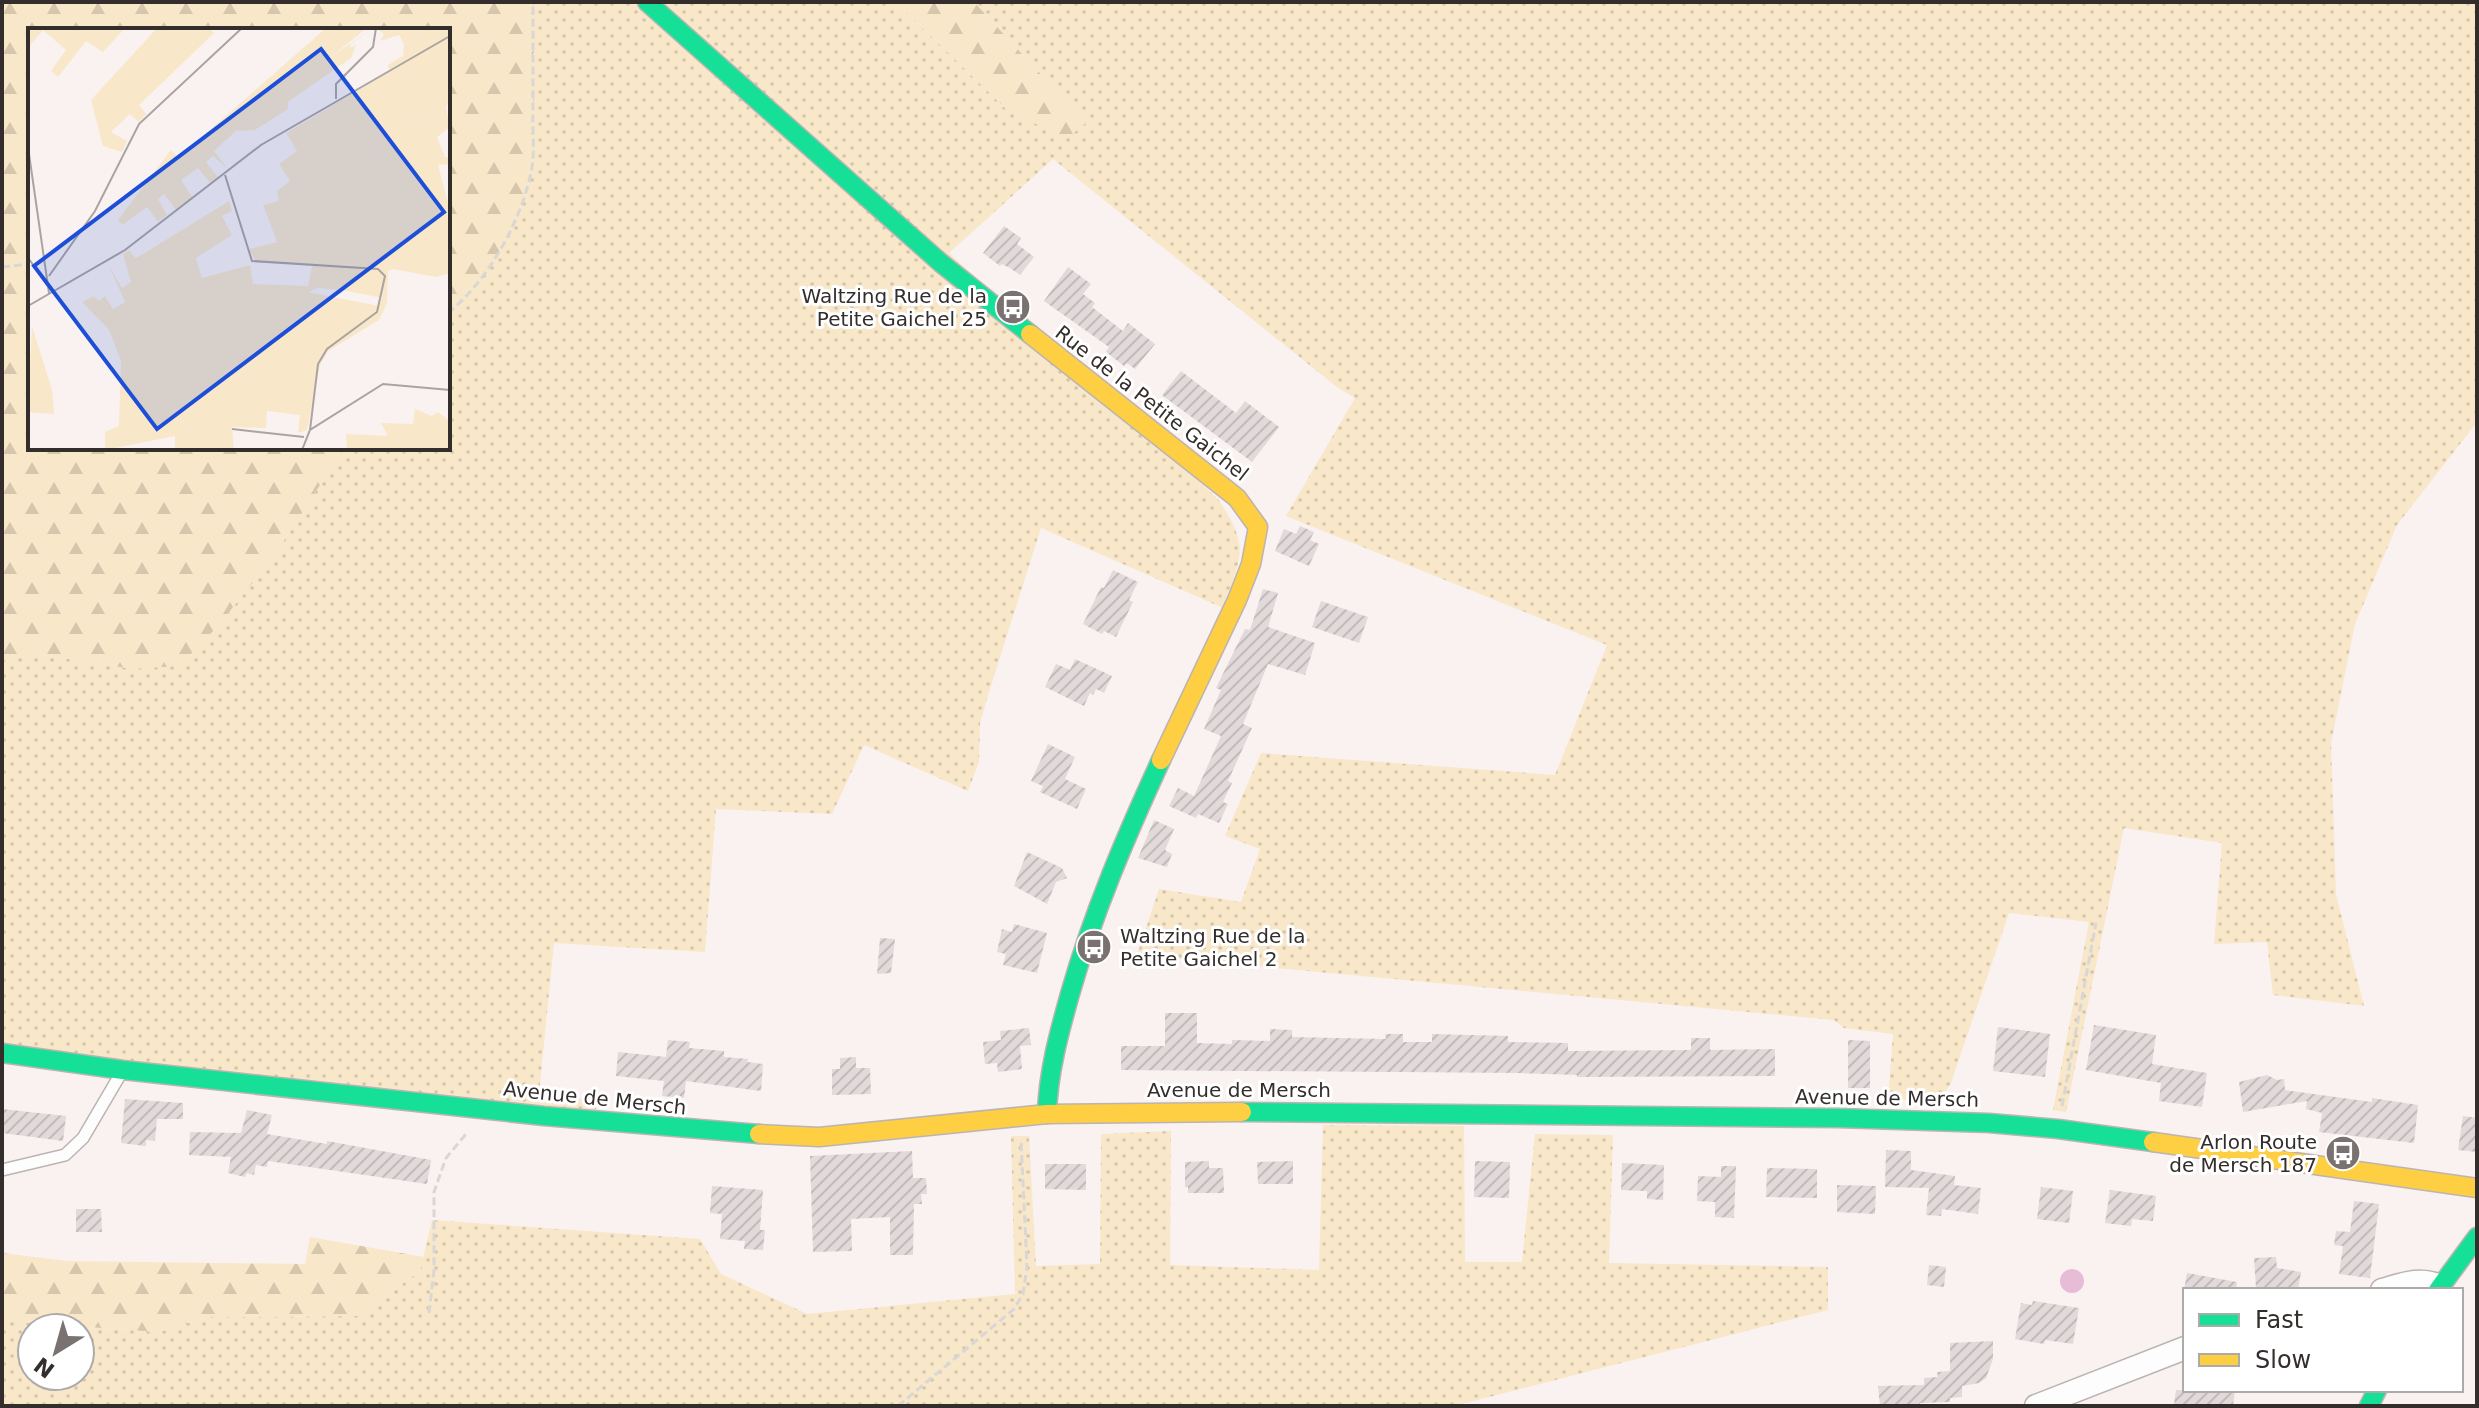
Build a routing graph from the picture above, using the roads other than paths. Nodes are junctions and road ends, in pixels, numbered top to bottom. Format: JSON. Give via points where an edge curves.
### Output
{"nodes":[{"id":1,"x":647,"y":2,"type":"edge"},
{"id":2,"x":2,"y":1053,"type":"edge"},
{"id":3,"x":123,"y":1070,"type":"junction"},
{"id":4,"x":1047,"y":1114,"type":"junction"},
{"id":5,"x":2,"y":1170,"type":"edge"},
{"id":6,"x":2477,"y":1188,"type":"edge"},
{"id":7,"x":2477,"y":1237,"type":"edge"},
{"id":8,"x":2389,"y":1288,"type":"edge"},
{"id":9,"x":2439,"y":1288,"type":"edge"},
{"id":10,"x":2183,"y":1349,"type":"edge"},
{"id":11,"x":2036,"y":1406,"type":"edge"}],
"edges":[{"from":1,"to":4,"type":"main road","name":"Rue de la Petite Gaichel","via":[[941,263],[1237,498],[1258,527],[1253,558],[1229,616],[1087,930],[1053,1056]]},
{"from":2,"to":3,"type":"main road","name":"Avenue de Mersch"},
{"from":3,"to":4,"type":"main road","name":"Avenue de Mersch","via":[[712,1132],[819,1137]]},
{"from":3,"to":5,"type":"lane","via":[[76,1146],[65,1155]]},
{"from":4,"to":6,"type":"main road","name":"Avenue de Mersch","via":[[1282,1112],[1989,1123]]},
{"from":7,"to":9,"type":"main road"},
{"from":8,"to":9,"type":"street","via":[[2414,1281]]},
{"from":10,"to":11,"type":"street"}]}
